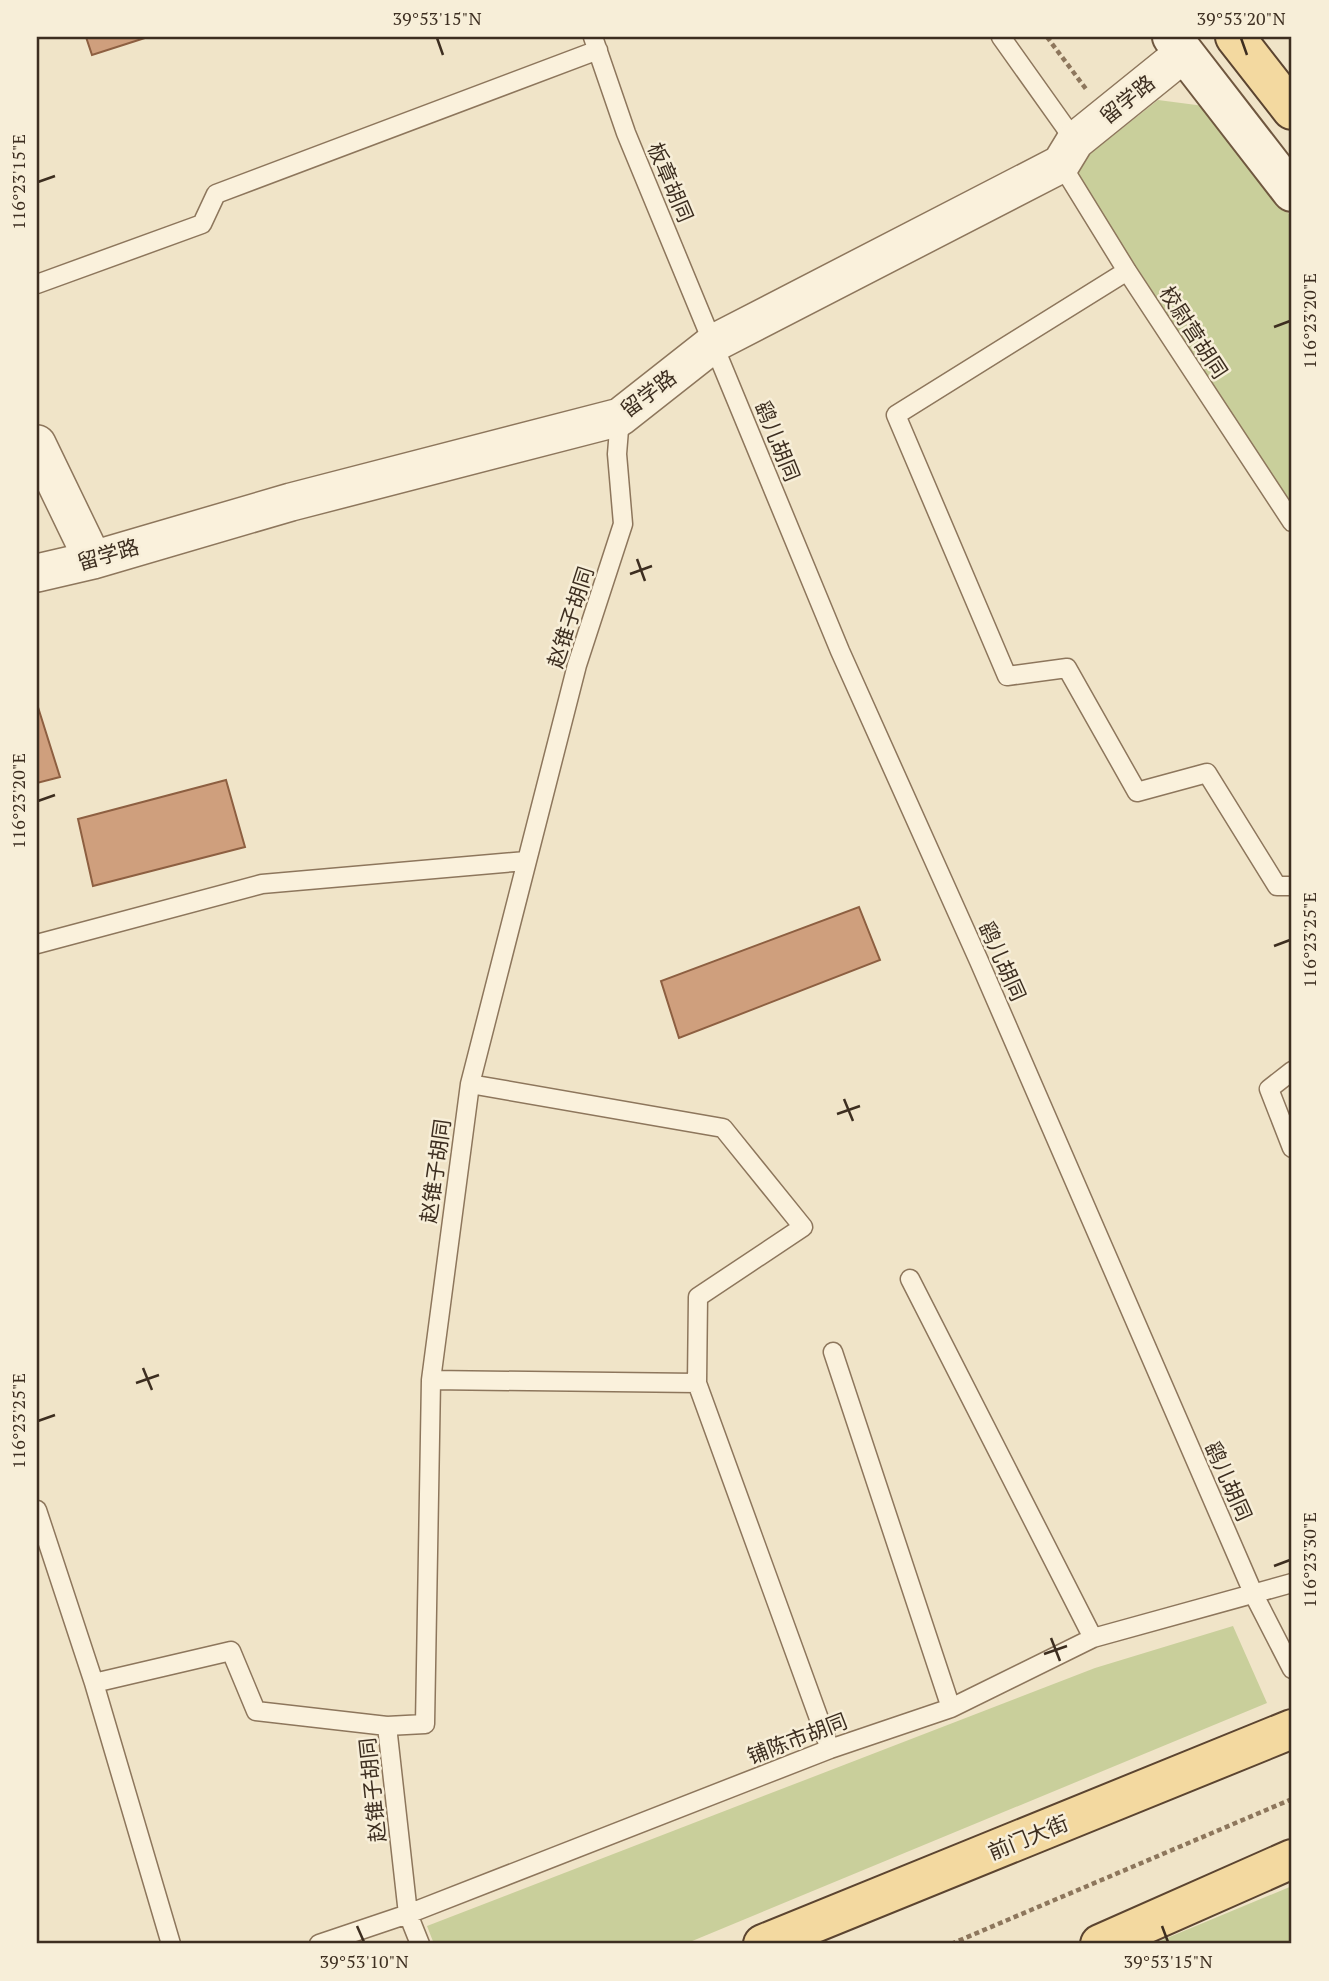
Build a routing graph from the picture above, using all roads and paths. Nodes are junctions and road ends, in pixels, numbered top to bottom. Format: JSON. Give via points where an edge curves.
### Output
{"nodes":[{"id":1,"x":1001,"y":37,"type":"edge"},
{"id":2,"x":1047,"y":37,"type":"edge"},
{"id":3,"x":1235,"y":37,"type":"edge"},
{"id":4,"x":595,"y":43,"type":"edge"},
{"id":5,"x":1178,"y":45,"type":"edge"},
{"id":6,"x":1292,"y":110,"type":"edge"},
{"id":7,"x":1105,"y":115,"type":"junction"},
{"id":8,"x":1068,"y":152,"type":"junction"},
{"id":9,"x":1292,"y":192,"type":"edge"},
{"id":10,"x":1126,"y":271,"type":"junction"},
{"id":11,"x":37,"y":284,"type":"edge"},
{"id":12,"x":714,"y":343,"type":"junction"},
{"id":13,"x":620,"y":417,"type":"junction"},
{"id":14,"x":37,"y":444,"type":"edge"},
{"id":15,"x":1292,"y":522,"type":"edge"},
{"id":16,"x":93,"y":559,"type":"junction"},
{"id":17,"x":37,"y":573,"type":"edge"},
{"id":18,"x":526,"y":861,"type":"junction"},
{"id":19,"x":1292,"y":886,"type":"edge"},
{"id":20,"x":37,"y":944,"type":"edge"},
{"id":21,"x":1292,"y":1071,"type":"edge"},
{"id":22,"x":470,"y":1084,"type":"junction"},
{"id":23,"x":1292,"y":1148,"type":"edge"},
{"id":24,"x":909,"y":1279,"type":"dead end"},
{"id":25,"x":833,"y":1352,"type":"dead end"},
{"id":26,"x":431,"y":1380,"type":"junction"},
{"id":27,"x":697,"y":1383,"type":"junction"},
{"id":28,"x":37,"y":1510,"type":"edge"},
{"id":29,"x":1292,"y":1583,"type":"edge"},
{"id":30,"x":1254,"y":1595,"type":"junction"},
{"id":31,"x":1093,"y":1638,"type":"junction"},
{"id":32,"x":1292,"y":1668,"type":"edge"},
{"id":33,"x":94,"y":1683,"type":"junction"},
{"id":34,"x":951,"y":1708,"type":"junction"},
{"id":35,"x":387,"y":1726,"type":"junction"},
{"id":36,"x":1292,"y":1729,"type":"edge"},
{"id":37,"x":830,"y":1749,"type":"junction"},
{"id":38,"x":1292,"y":1799,"type":"edge"},
{"id":39,"x":1292,"y":1859,"type":"edge"},
{"id":40,"x":408,"y":1914,"type":"junction"},
{"id":41,"x":171,"y":1944,"type":"edge"},
{"id":42,"x":319,"y":1944,"type":"edge"},
{"id":43,"x":420,"y":1944,"type":"edge"},
{"id":44,"x":763,"y":1944,"type":"edge"},
{"id":45,"x":951,"y":1944,"type":"edge"},
{"id":46,"x":1100,"y":1944,"type":"edge"}],
"edges":[{"from":1,"to":8,"type":"lane","name":"校尉营胡同"},
{"from":2,"to":7,"type":"path"},
{"from":3,"to":6,"type":"main road"},
{"from":4,"to":11,"type":"lane","via":[[216,194],[202,223]]},
{"from":4,"to":12,"type":"lane","name":"板章胡同","via":[[626,133]]},
{"from":5,"to":7,"type":"street","name":"留学路"},
{"from":5,"to":9,"type":"street"},
{"from":7,"to":8,"type":"street","name":"留学路"},
{"from":8,"to":10,"type":"lane","name":"校尉营胡同"},
{"from":8,"to":12,"type":"street","name":"留学路"},
{"from":10,"to":15,"type":"lane","name":"校尉营胡同"},
{"from":10,"to":19,"type":"lane","via":[[896,415],[1007,676],[1067,667],[1137,792],[1207,773],[1276,886]]},
{"from":12,"to":13,"type":"street","name":"留学路"},
{"from":12,"to":30,"type":"lane","name":"鹞儿胡同","via":[[840,650]]},
{"from":13,"to":16,"type":"street","name":"留学路"},
{"from":13,"to":18,"type":"lane","name":"赵锥子胡同","via":[[617,454],[623,524],[577,665]]},
{"from":14,"to":16,"type":"street"},
{"from":16,"to":17,"type":"street","name":"留学路"},
{"from":18,"to":20,"type":"lane","via":[[262,884]]},
{"from":18,"to":22,"type":"lane","name":"赵锥子胡同"},
{"from":21,"to":23,"type":"lane","via":[[1269,1089]]},
{"from":22,"to":26,"type":"lane","name":"赵锥子胡同"},
{"from":22,"to":27,"type":"lane","via":[[723,1128],[803,1227],[698,1297]]},
{"from":24,"to":31,"type":"lane"},
{"from":25,"to":34,"type":"lane"},
{"from":26,"to":27,"type":"lane"},
{"from":26,"to":35,"type":"lane","name":"赵锥子胡同","via":[[425,1724]]},
{"from":27,"to":37,"type":"lane"},
{"from":28,"to":33,"type":"lane"},
{"from":29,"to":30,"type":"lane","name":"铺陈市胡同"},
{"from":30,"to":31,"type":"lane","name":"铺陈市胡同"},
{"from":30,"to":32,"type":"lane","name":"鹞儿胡同"},
{"from":31,"to":34,"type":"lane","name":"铺陈市胡同"},
{"from":33,"to":35,"type":"lane","via":[[231,1651],[256,1711]]},
{"from":33,"to":41,"type":"lane"},
{"from":34,"to":37,"type":"lane","name":"铺陈市胡同"},
{"from":35,"to":40,"type":"lane","name":"赵锥子胡同"},
{"from":36,"to":44,"type":"main road","name":"前门大街"},
{"from":37,"to":40,"type":"lane","name":"铺陈市胡同"},
{"from":38,"to":45,"type":"path"},
{"from":39,"to":46,"type":"main road"},
{"from":40,"to":42,"type":"lane","name":"铺陈市胡同"},
{"from":40,"to":43,"type":"lane","name":"赵锥子胡同"}]}
